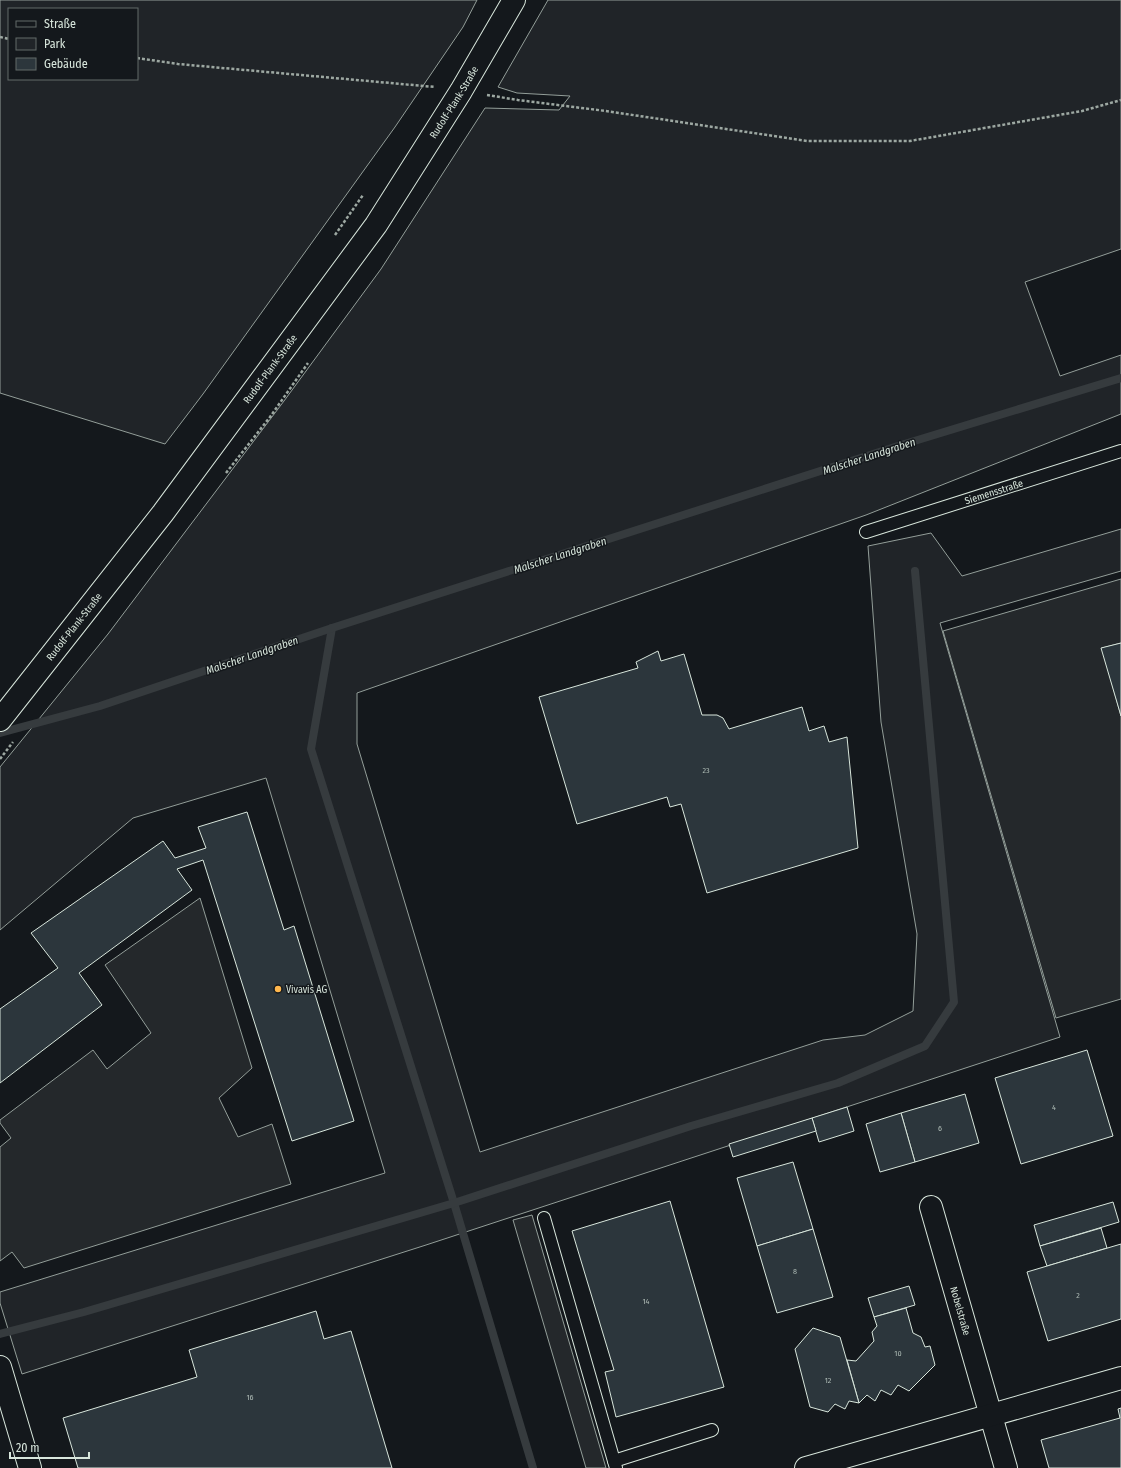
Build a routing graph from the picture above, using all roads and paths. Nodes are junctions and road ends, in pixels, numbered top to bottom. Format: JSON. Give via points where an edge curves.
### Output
{"nodes":[{"id":1,"x":514,"y":0,"type":"edge"},
{"id":2,"x":138,"y":58,"type":"edge"},
{"id":3,"x":461,"y":92,"type":"junction"},
{"id":4,"x":1121,"y":100,"type":"edge"},
{"id":5,"x":1121,"y":451,"type":"edge"},
{"id":6,"x":866,"y":532,"type":"dead end"},
{"id":7,"x":6,"y":712,"type":"edge"},
{"id":8,"x":931,"y":1207,"type":"dead end"},
{"id":9,"x":544,"y":1218,"type":"dead end"},
{"id":10,"x":0,"y":1367,"type":"edge"},
{"id":11,"x":1121,"y":1378,"type":"edge"},
{"id":12,"x":990,"y":1415,"type":"junction"},
{"id":13,"x":712,"y":1430,"type":"dead end"},
{"id":14,"x":615,"y":1464,"type":"edge"},
{"id":15,"x":30,"y":1468,"type":"edge"},
{"id":16,"x":806,"y":1468,"type":"edge"},
{"id":17,"x":1006,"y":1468,"type":"edge"}],
"edges":[{"from":1,"to":3,"type":"main road","name":"Rudolf-Plank-Straße"},
{"from":2,"to":3,"type":"path","via":[[433,87]]},
{"from":3,"to":4,"type":"path","via":[[815,141],[910,141],[1082,111]]},
{"from":3,"to":7,"type":"main road","name":"Rudolf-Plank-Straße","via":[[376,225],[163,513]]},
{"from":5,"to":6,"type":"lane","name":"Siemensstraße"},
{"from":8,"to":12,"type":"main road","name":"Nobelstraße"},
{"from":9,"to":14,"type":"lane"},
{"from":10,"to":15,"type":"main road"},
{"from":11,"to":12,"type":"main road"},
{"from":12,"to":16,"type":"main road"},
{"from":12,"to":17,"type":"main road","name":"Nobelstraße"},
{"from":13,"to":14,"type":"lane"}]}
